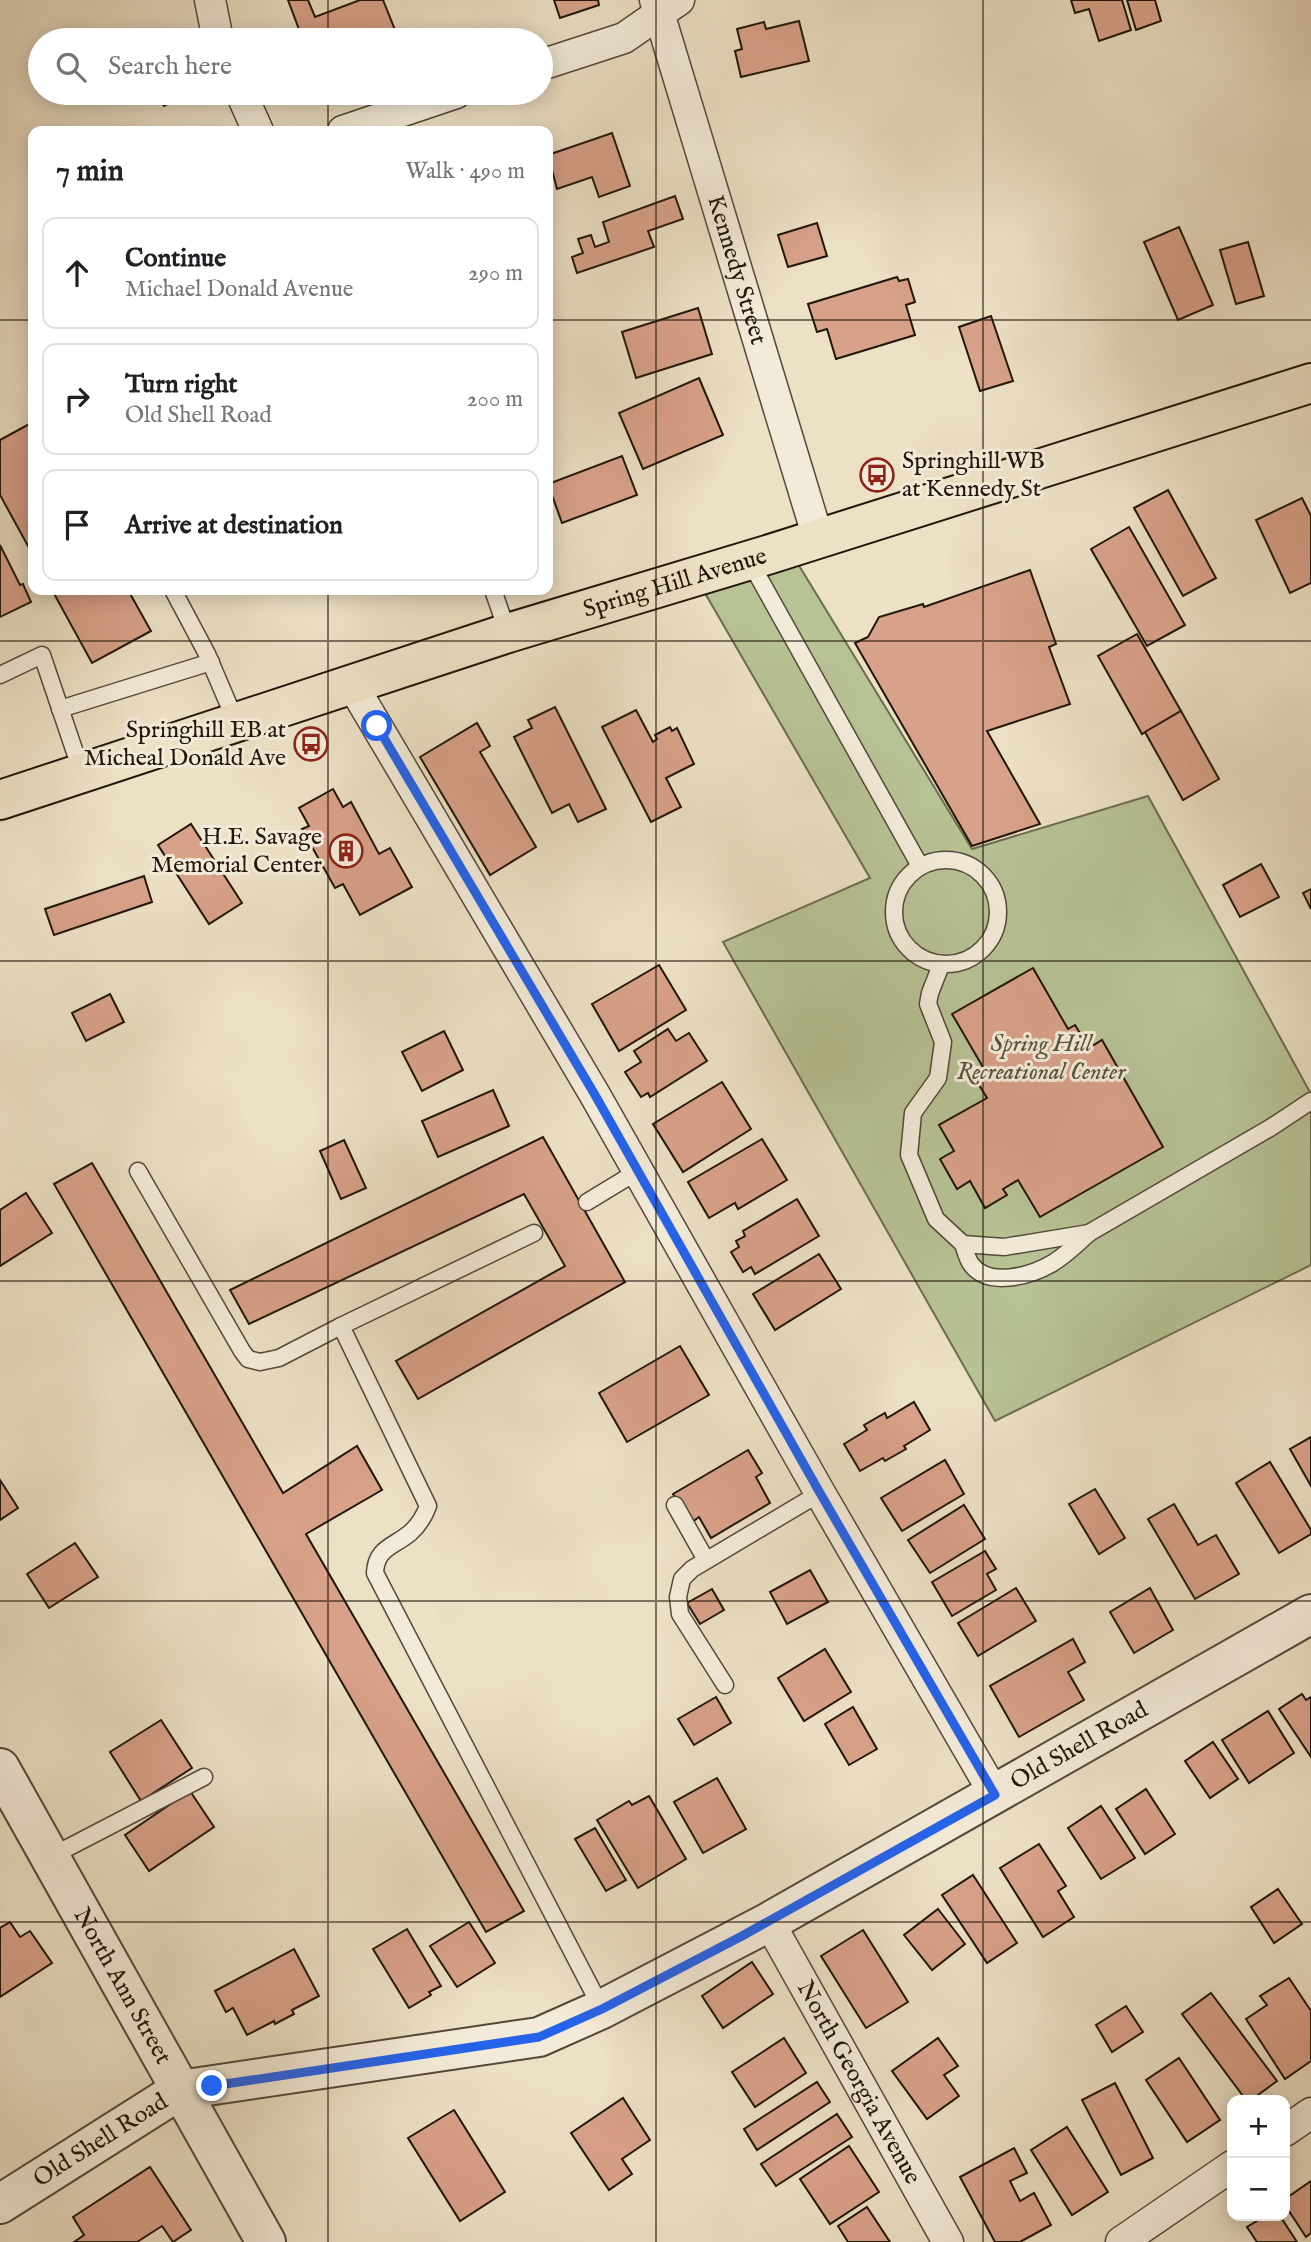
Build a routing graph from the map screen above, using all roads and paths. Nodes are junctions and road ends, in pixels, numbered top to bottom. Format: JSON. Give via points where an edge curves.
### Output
{"nodes":[{"id":1,"x":210,"y":0,"type":"edge"},
{"id":2,"x":664,"y":5,"type":"edge"},
{"id":3,"x":216,"y":28,"type":"edge"},
{"id":4,"x":553,"y":61,"type":"edge"},
{"id":5,"x":246,"y":105,"type":"edge"},
{"id":6,"x":420,"y":105,"type":"edge"},
{"id":7,"x":256,"y":126,"type":"edge"},
{"id":8,"x":358,"y":126,"type":"edge"},
{"id":9,"x":1311,"y":383,"type":"edge"},
{"id":10,"x":818,"y":538,"type":"junction"},
{"id":11,"x":749,"y":560,"type":"junction"},
{"id":12,"x":176,"y":595,"type":"edge"},
{"id":13,"x":495,"y":595,"type":"edge"},
{"id":14,"x":508,"y":633,"type":"junction"},
{"id":15,"x":211,"y":662,"type":"junction"},
{"id":16,"x":0,"y":675,"type":"edge"},
{"id":17,"x":353,"y":686,"type":"junction"},
{"id":18,"x":60,"y":709,"type":"junction"},
{"id":19,"x":236,"y":723,"type":"junction"},
{"id":20,"x":82,"y":773,"type":"junction"},
{"id":21,"x":0,"y":800,"type":"edge"},
{"id":22,"x":920,"y":866,"type":"junction"},
{"id":23,"x":942,"y":965,"type":"junction"},
{"id":24,"x":1311,"y":1101,"type":"edge"},
{"id":25,"x":138,"y":1171,"type":"dead end"},
{"id":26,"x":638,"y":1171,"type":"junction"},
{"id":27,"x":587,"y":1202,"type":"dead end"},
{"id":28,"x":534,"y":1233,"type":"dead end"},
{"id":29,"x":1089,"y":1233,"type":"junction"},
{"id":30,"x":963,"y":1244,"type":"junction"},
{"id":31,"x":341,"y":1326,"type":"junction"},
{"id":32,"x":820,"y":1493,"type":"junction"},
{"id":33,"x":675,"y":1505,"type":"dead end"},
{"id":34,"x":706,"y":1560,"type":"junction"},
{"id":35,"x":1311,"y":1614,"type":"edge"},
{"id":36,"x":725,"y":1685,"type":"dead end"},
{"id":37,"x":0,"y":1768,"type":"edge"},
{"id":38,"x":204,"y":1777,"type":"dead end"},
{"id":39,"x":995,"y":1795,"type":"junction"},
{"id":40,"x":50,"y":1857,"type":"junction"},
{"id":41,"x":769,"y":1922,"type":"junction"},
{"id":42,"x":602,"y":2009,"type":"junction"},
{"id":43,"x":180,"y":2091,"type":"junction"},
{"id":44,"x":1311,"y":2113,"type":"edge"},
{"id":45,"x":1290,"y":2128,"type":"edge"},
{"id":46,"x":1227,"y":2169,"type":"edge"},
{"id":47,"x":0,"y":2204,"type":"edge"},
{"id":48,"x":266,"y":2242,"type":"edge"},
{"id":49,"x":948,"y":2242,"type":"edge"},
{"id":50,"x":1121,"y":2242,"type":"edge"}],
"edges":[{"from":1,"to":3,"type":"street"},
{"from":2,"to":4,"type":"street","via":[[624,38]]},
{"from":2,"to":10,"type":"street","name":"Kennedy Street"},
{"from":5,"to":7,"type":"street"},
{"from":6,"to":8,"type":"street"},
{"from":9,"to":10,"type":"main road","name":"Spring Hill Avenue"},
{"from":10,"to":11,"type":"main road","name":"Spring Hill Avenue"},
{"from":11,"to":14,"type":"main road","name":"Spring Hill Avenue"},
{"from":11,"to":22,"type":"lane"},
{"from":12,"to":15,"type":"lane"},
{"from":13,"to":14,"type":"lane"},
{"from":14,"to":17,"type":"main road","name":"Spring Hill Avenue"},
{"from":15,"to":18,"type":"lane"},
{"from":15,"to":19,"type":"lane"},
{"from":16,"to":18,"type":"lane","via":[[42,655]]},
{"from":17,"to":19,"type":"main road","name":"Spring Hill Avenue"},
{"from":17,"to":26,"type":"street"},
{"from":18,"to":20,"type":"lane"},
{"from":19,"to":20,"type":"main road","name":"Spring Hill Avenue"},
{"from":20,"to":21,"type":"main road","name":"Spring Hill Avenue"},
{"from":22,"to":23,"type":"lane","via":[[897,891],[894,924],[911,953]]},
{"from":22,"to":23,"type":"lane","via":[[951,860],[967,864],[992,885],[998,900],[995,932],[986,947],[958,964]]},
{"from":23,"to":30,"type":"lane","via":[[928,1004],[943,1042],[938,1078],[913,1113],[909,1155],[936,1219]]},
{"from":24,"to":29,"type":"lane"},
{"from":25,"to":31,"type":"lane","via":[[248,1359],[279,1358]]},
{"from":26,"to":27,"type":"lane"},
{"from":26,"to":32,"type":"street"},
{"from":28,"to":31,"type":"lane"},
{"from":29,"to":30,"type":"lane","via":[[1004,1247]]},
{"from":29,"to":30,"type":"lane","via":[[1050,1265],[1016,1277],[989,1277],[971,1264]]},
{"from":31,"to":42,"type":"lane","via":[[428,1506],[410,1533],[383,1551],[375,1562],[375,1573]]},
{"from":32,"to":34,"type":"lane"},
{"from":32,"to":39,"type":"street"},
{"from":33,"to":34,"type":"lane"},
{"from":34,"to":36,"type":"lane","via":[[682,1579],[680,1614]]},
{"from":35,"to":39,"type":"street","name":"Old Shell Road"},
{"from":37,"to":40,"type":"street","name":"North Ann Street"},
{"from":38,"to":40,"type":"lane"},
{"from":39,"to":41,"type":"street","name":"Old Shell Road"},
{"from":40,"to":43,"type":"street","name":"North Ann Street"},
{"from":41,"to":42,"type":"street","name":"Old Shell Road"},
{"from":41,"to":49,"type":"street","name":"North Georgia Avenue"},
{"from":42,"to":43,"type":"street","name":"Old Shell Road","via":[[539,2037]]},
{"from":43,"to":47,"type":"street","name":"Old Shell Road"},
{"from":43,"to":48,"type":"street","name":"North Ann Street"},
{"from":44,"to":45,"type":"street"},
{"from":46,"to":50,"type":"street"}]}
